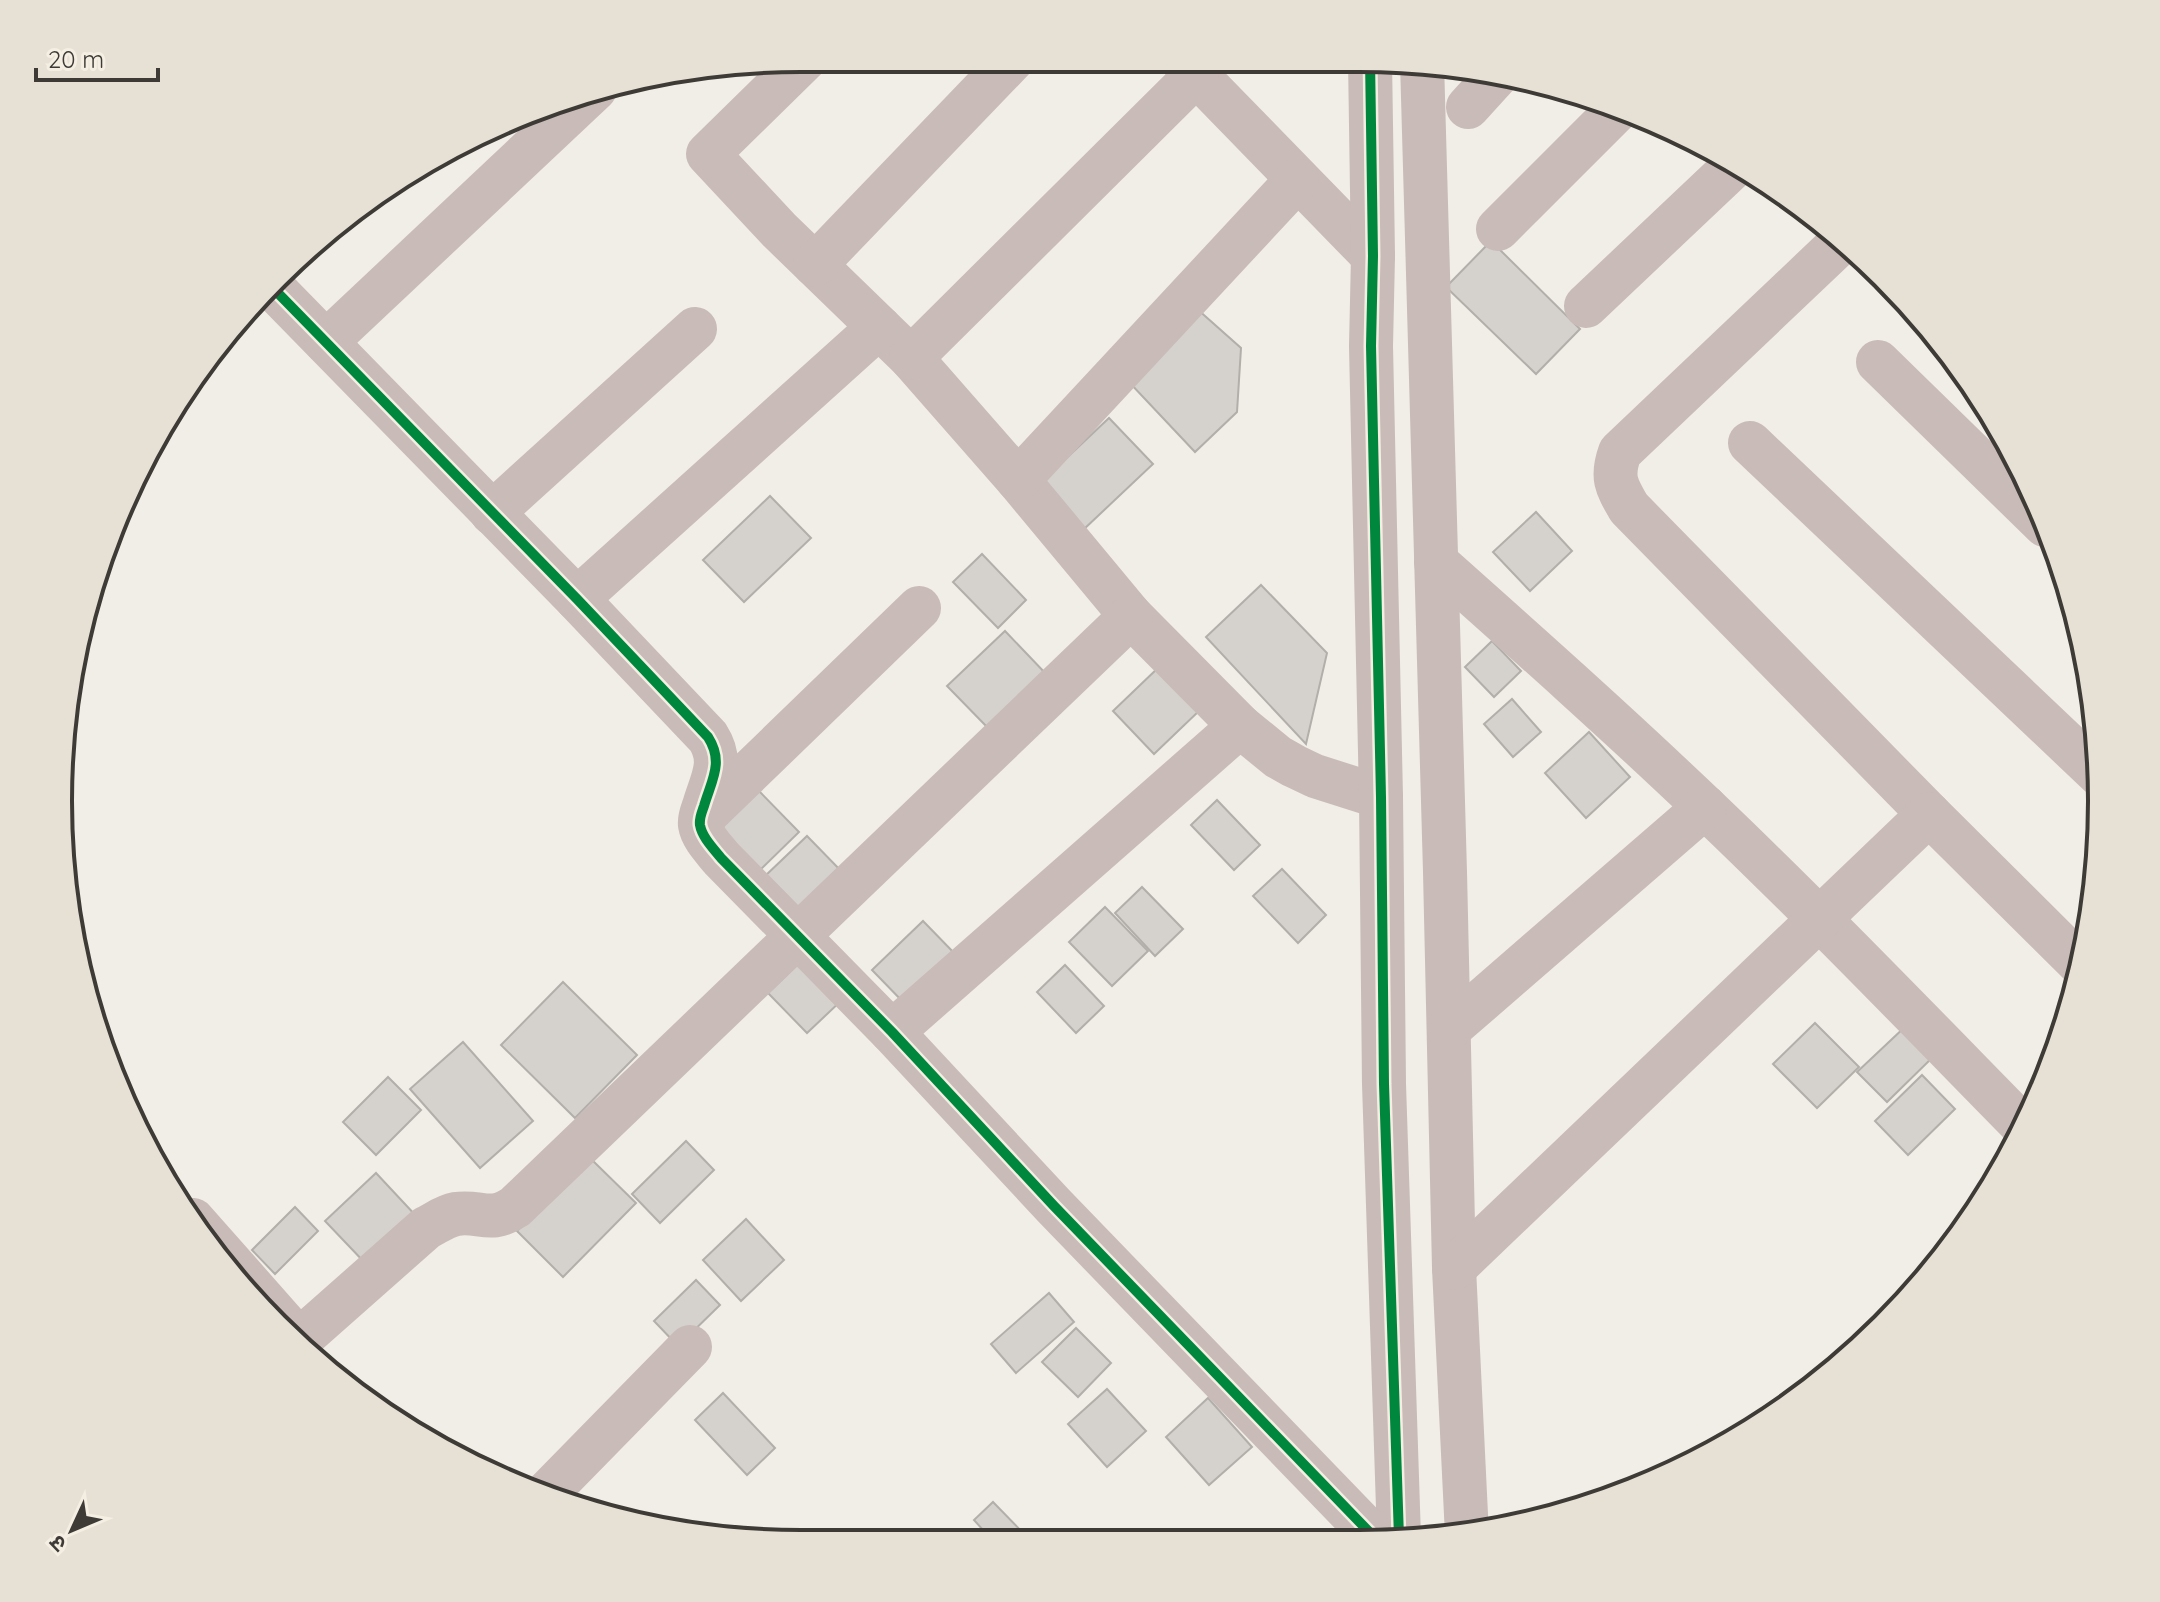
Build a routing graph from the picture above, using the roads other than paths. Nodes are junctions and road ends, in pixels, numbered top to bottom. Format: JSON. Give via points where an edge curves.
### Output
{"nodes":[{"id":1,"x":791,"y":72,"type":"edge"},
{"id":2,"x":1001,"y":72,"type":"edge"},
{"id":3,"x":1183,"y":72,"type":"edge"},
{"id":4,"x":1195,"y":72,"type":"edge"},
{"id":5,"x":1370,"y":72,"type":"edge"},
{"id":6,"x":1422,"y":75,"type":"edge"},
{"id":7,"x":1489,"y":84,"type":"edge"},
{"id":8,"x":1468,"y":107,"type":"dead end"},
{"id":9,"x":574,"y":109,"type":"edge"},
{"id":10,"x":1610,"y":117,"type":"edge"},
{"id":11,"x":1727,"y":172,"type":"edge"},
{"id":12,"x":1297,"y":180,"type":"junction"},
{"id":13,"x":1498,"y":229,"type":"dead end"},
{"id":14,"x":1834,"y":248,"type":"edge"},
{"id":15,"x":1373,"y":256,"type":"junction"},
{"id":16,"x":815,"y":265,"type":"junction"},
{"id":17,"x":279,"y":294,"type":"edge"},
{"id":18,"x":1586,"y":306,"type":"dead end"},
{"id":19,"x":879,"y":327,"type":"junction"},
{"id":20,"x":695,"y":329,"type":"dead end"},
{"id":21,"x":326,"y":342,"type":"junction"},
{"id":22,"x":911,"y":358,"type":"junction"},
{"id":23,"x":1878,"y":362,"type":"dead end"},
{"id":24,"x":1750,"y":443,"type":"dead end"},
{"id":25,"x":1018,"y":480,"type":"junction"},
{"id":26,"x":2026,"y":506,"type":"edge"},
{"id":27,"x":492,"y":513,"type":"junction"},
{"id":28,"x":1436,"y":562,"type":"junction"},
{"id":29,"x":577,"y":599,"type":"junction"},
{"id":30,"x":919,"y":608,"type":"dead end"},
{"id":31,"x":1131,"y":616,"type":"junction"},
{"id":32,"x":1240,"y":726,"type":"junction"},
{"id":33,"x":2086,"y":762,"type":"edge"},
{"id":34,"x":1381,"y":797,"type":"junction"},
{"id":35,"x":1705,"y":807,"type":"junction"},
{"id":36,"x":1929,"y":814,"type":"junction"},
{"id":37,"x":699,"y":820,"type":"junction"},
{"id":38,"x":1820,"y":919,"type":"junction"},
{"id":39,"x":798,"y":935,"type":"junction"},
{"id":40,"x":2071,"y":955,"type":"edge"},
{"id":41,"x":1449,"y":1029,"type":"junction"},
{"id":42,"x":892,"y":1032,"type":"junction"},
{"id":43,"x":2015,"y":1118,"type":"edge"},
{"id":44,"x":1454,"y":1268,"type":"junction"},
{"id":45,"x":305,"y":1335,"type":"edge"},
{"id":46,"x":690,"y":1347,"type":"dead end"},
{"id":47,"x":554,"y":1486,"type":"edge"},
{"id":48,"x":1466,"y":1522,"type":"edge"},
{"id":49,"x":1399,"y":1528,"type":"edge"},
{"id":50,"x":1367,"y":1530,"type":"edge"}],
"edges":[{"from":1,"to":16,"type":"street","via":[[708,154]]},
{"from":2,"to":16,"type":"street"},
{"from":3,"to":22,"type":"street"},
{"from":4,"to":12,"type":"street"},
{"from":5,"to":15,"type":"street"},
{"from":6,"to":28,"type":"street"},
{"from":7,"to":8,"type":"street"},
{"from":9,"to":21,"type":"street"},
{"from":10,"to":13,"type":"street"},
{"from":11,"to":18,"type":"street"},
{"from":12,"to":15,"type":"street"},
{"from":12,"to":25,"type":"street"},
{"from":14,"to":36,"type":"street","via":[[1620,452],[1614,468],[1616,486],[1629,508]]},
{"from":15,"to":34,"type":"street"},
{"from":16,"to":19,"type":"street"},
{"from":17,"to":21,"type":"street"},
{"from":19,"to":22,"type":"street"},
{"from":19,"to":29,"type":"street"},
{"from":20,"to":27,"type":"street"},
{"from":21,"to":27,"type":"street"},
{"from":22,"to":25,"type":"street"},
{"from":23,"to":26,"type":"street"},
{"from":24,"to":33,"type":"street"},
{"from":25,"to":31,"type":"street"},
{"from":27,"to":29,"type":"street"},
{"from":28,"to":35,"type":"street"},
{"from":28,"to":41,"type":"street"},
{"from":29,"to":37,"type":"street","via":[[715,748],[717,762]]},
{"from":30,"to":37,"type":"street"},
{"from":31,"to":32,"type":"street"},
{"from":31,"to":39,"type":"street"},
{"from":32,"to":34,"type":"street","via":[[1294,766]]},
{"from":32,"to":42,"type":"street"},
{"from":34,"to":49,"type":"street"},
{"from":35,"to":38,"type":"street"},
{"from":35,"to":41,"type":"street"},
{"from":36,"to":38,"type":"street"},
{"from":36,"to":40,"type":"street"},
{"from":37,"to":39,"type":"street","via":[[721,858]]},
{"from":38,"to":43,"type":"street"},
{"from":38,"to":44,"type":"street"},
{"from":39,"to":42,"type":"street"},
{"from":39,"to":45,"type":"street","via":[[515,1207],[496,1216],[459,1214],[426,1228]]},
{"from":41,"to":44,"type":"street"},
{"from":42,"to":50,"type":"street"},
{"from":44,"to":48,"type":"street"},
{"from":46,"to":47,"type":"street"}]}
